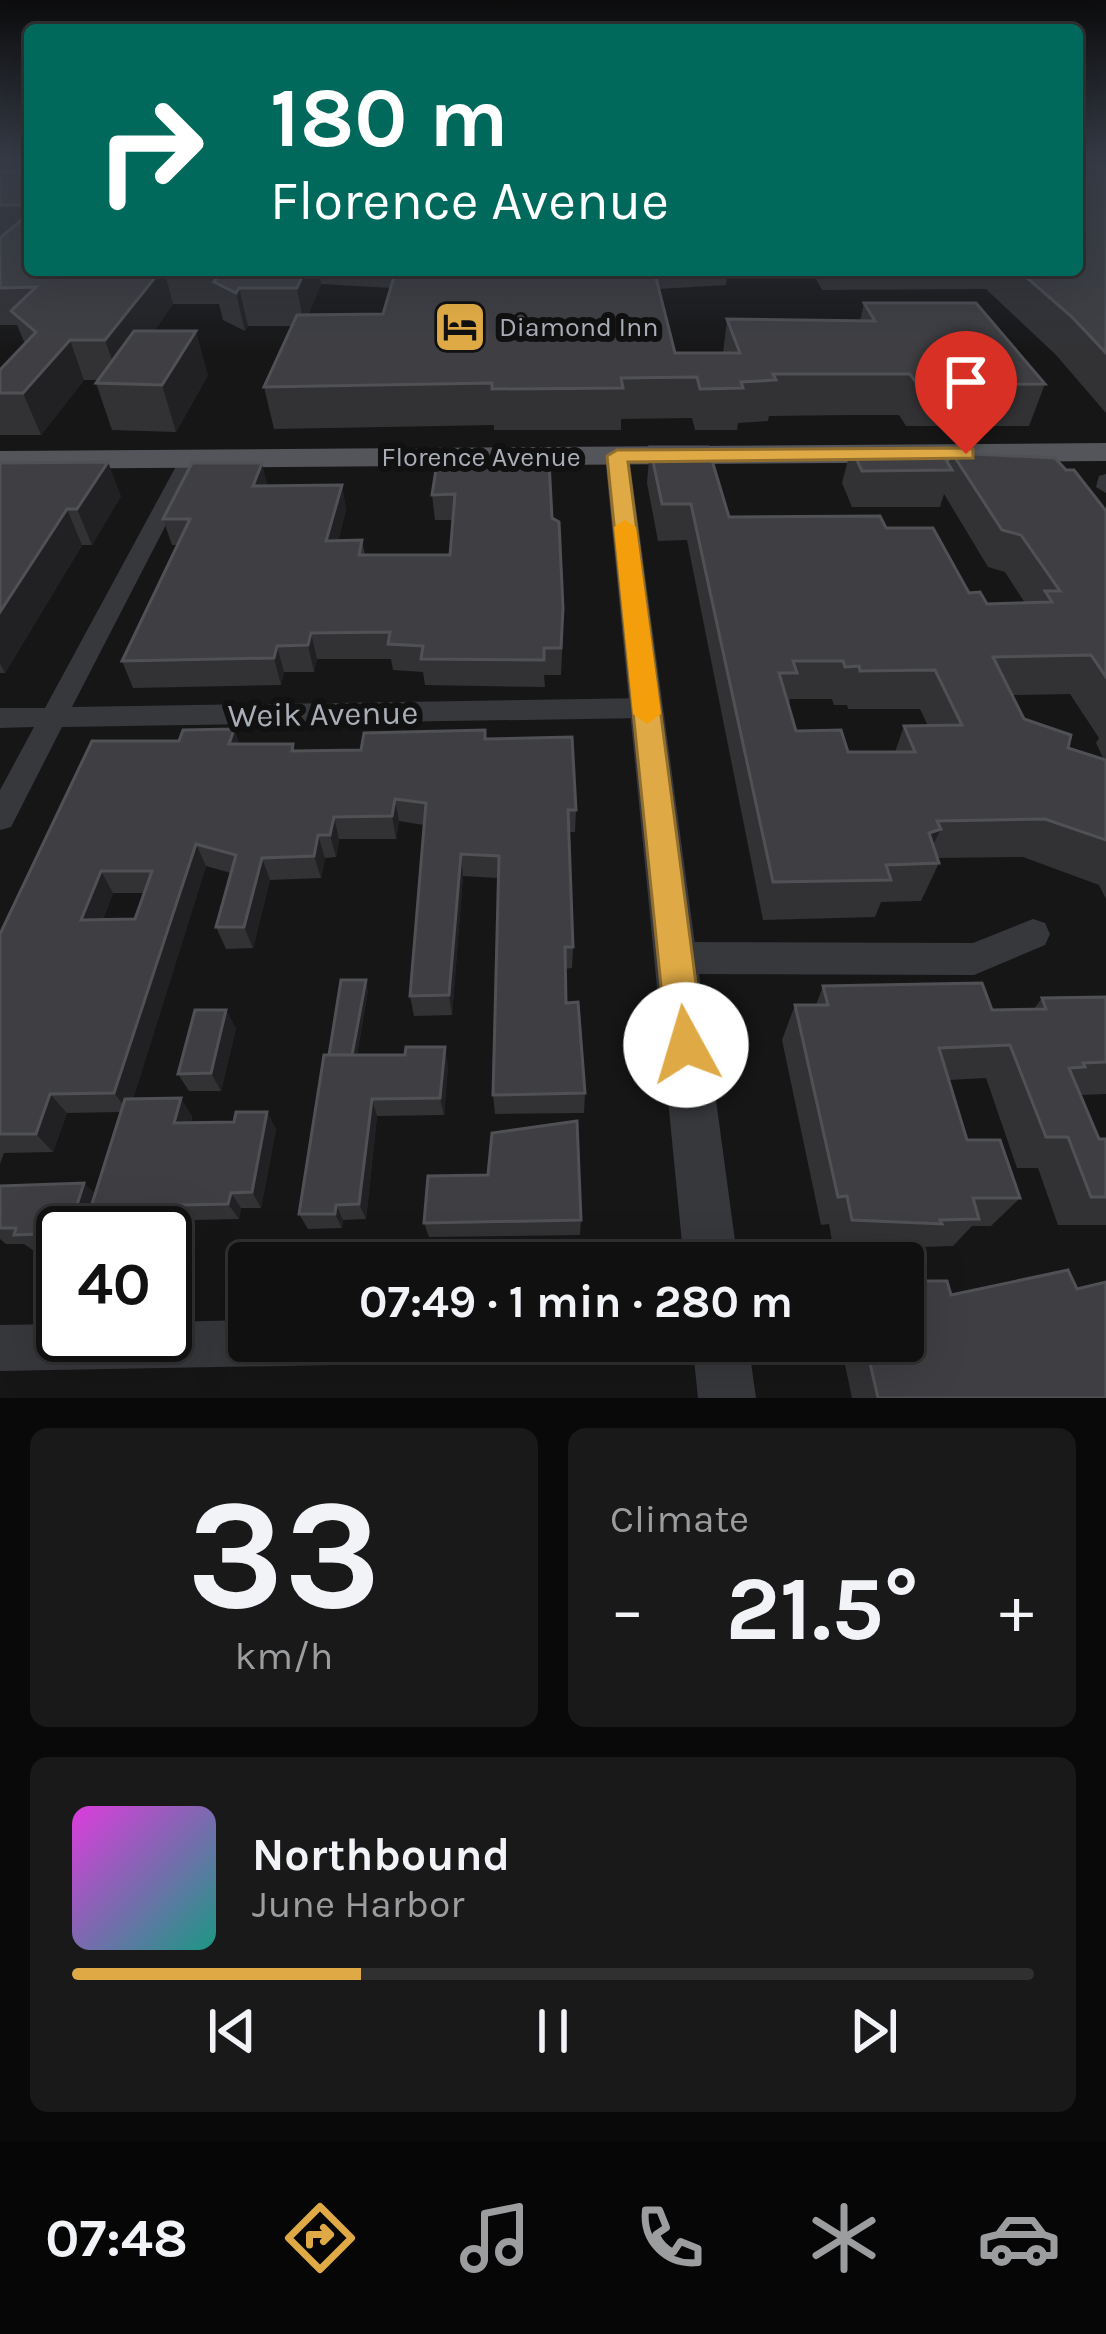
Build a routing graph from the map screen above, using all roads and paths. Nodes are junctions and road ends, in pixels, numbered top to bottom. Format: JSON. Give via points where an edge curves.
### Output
{"nodes":[{"id":1,"x":1106,"y":452,"type":"edge"},
{"id":2,"x":617,"y":456,"type":"junction"},
{"id":3,"x":190,"y":459,"type":"junction"},
{"id":4,"x":0,"y":460,"type":"edge"},
{"id":5,"x":646,"y":709,"type":"junction"},
{"id":6,"x":53,"y":717,"type":"junction"},
{"id":7,"x":0,"y":718,"type":"edge"},
{"id":8,"x":0,"y":818,"type":"edge"},
{"id":9,"x":1033,"y":934,"type":"dead end"},
{"id":10,"x":676,"y":958,"type":"junction"},
{"id":11,"x":709,"y":1242,"type":"edge"},
{"id":12,"x":228,"y":1344,"type":"edge"},
{"id":13,"x":0,"y":1348,"type":"edge"},
{"id":14,"x":723,"y":1362,"type":"edge"},
{"id":15,"x":727,"y":1398,"type":"edge"}],
"edges":[{"from":1,"to":2,"type":"main road","name":"Florence Avenue"},
{"from":2,"to":3,"type":"main road","name":"Florence Avenue"},
{"from":2,"to":5,"type":"street"},
{"from":3,"to":4,"type":"main road","name":"Florence Avenue"},
{"from":3,"to":6,"type":"street"},
{"from":5,"to":6,"type":"street","name":"Weik Avenue"},
{"from":5,"to":10,"type":"street"},
{"from":6,"to":7,"type":"street","name":"Weik Avenue"},
{"from":6,"to":8,"type":"street"},
{"from":9,"to":10,"type":"street","via":[[974,959]]},
{"from":10,"to":11,"type":"street"},
{"from":12,"to":13,"type":"street"},
{"from":14,"to":15,"type":"street"}]}
